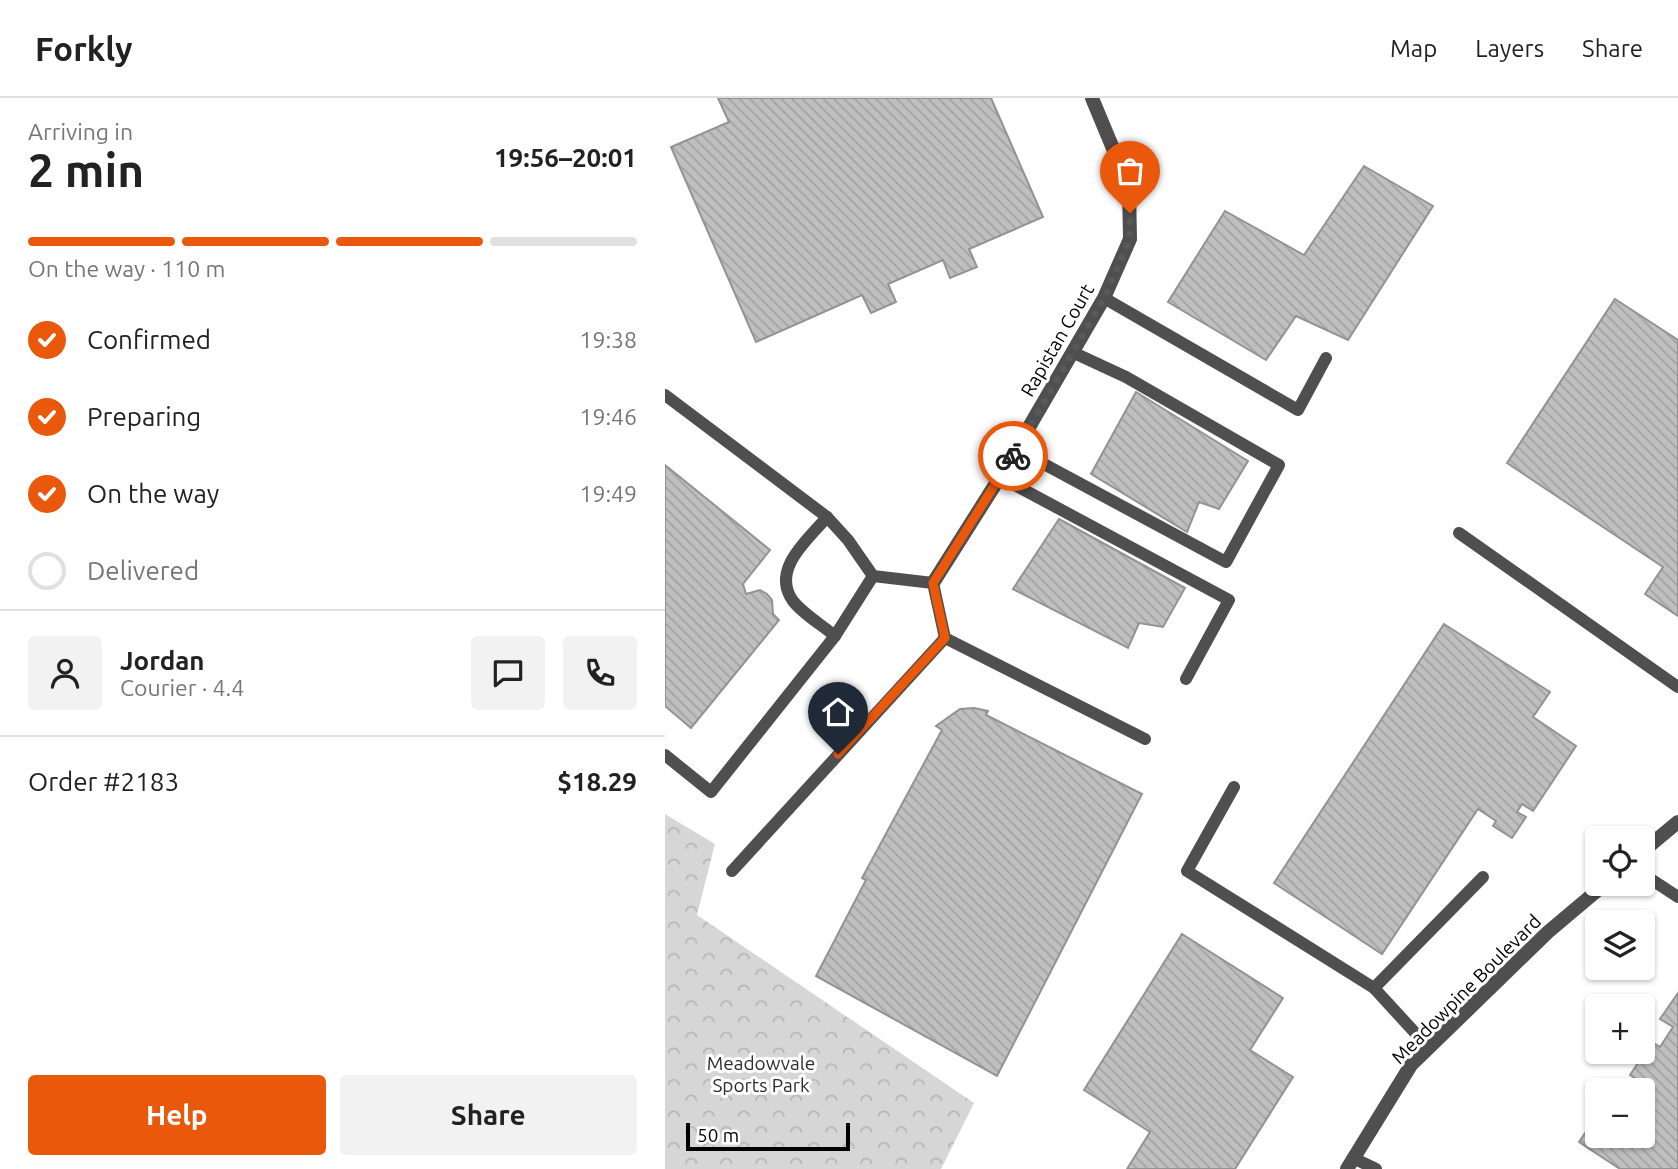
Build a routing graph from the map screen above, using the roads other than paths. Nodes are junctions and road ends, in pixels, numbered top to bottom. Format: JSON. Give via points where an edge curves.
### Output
{"nodes":[{"id":1,"x":1092,"y":98,"type":"edge"},
{"id":2,"x":1104,"y":298,"type":"junction"},
{"id":3,"x":1072,"y":352,"type":"junction"},
{"id":4,"x":1326,"y":358,"type":"dead end"},
{"id":5,"x":665,"y":395,"type":"edge"},
{"id":6,"x":1016,"y":449,"type":"junction"},
{"id":7,"x":1000,"y":477,"type":"junction"},
{"id":8,"x":827,"y":517,"type":"junction"},
{"id":9,"x":1459,"y":533,"type":"dead end"},
{"id":10,"x":873,"y":576,"type":"junction"},
{"id":11,"x":933,"y":583,"type":"junction"},
{"id":12,"x":835,"y":636,"type":"junction"},
{"id":13,"x":945,"y":638,"type":"junction"},
{"id":14,"x":1186,"y":679,"type":"dead end"},
{"id":15,"x":1678,"y":687,"type":"edge"},
{"id":16,"x":1145,"y":738,"type":"dead end"},
{"id":17,"x":665,"y":755,"type":"edge"},
{"id":18,"x":1234,"y":787,"type":"dead end"},
{"id":19,"x":1678,"y":822,"type":"edge"},
{"id":20,"x":1655,"y":841,"type":"edge"},
{"id":21,"x":732,"y":870,"type":"dead end"},
{"id":22,"x":1483,"y":877,"type":"dead end"},
{"id":23,"x":1655,"y":882,"type":"edge"},
{"id":24,"x":1591,"y":896,"type":"edge"},
{"id":25,"x":1678,"y":897,"type":"edge"},
{"id":26,"x":1374,"y":988,"type":"junction"},
{"id":27,"x":1429,"y":1048,"type":"junction"},
{"id":28,"x":1350,"y":1163,"type":"edge"},
{"id":29,"x":1376,"y":1169,"type":"edge"}],
"edges":[{"from":1,"to":2,"type":"street","name":"Rapistan Court","via":[[1129,187],[1130,239]]},
{"from":2,"to":3,"type":"street","name":"Rapistan Court"},
{"from":2,"to":4,"type":"lane","via":[[1298,410]]},
{"from":3,"to":6,"type":"street","name":"Rapistan Court"},
{"from":3,"to":6,"type":"lane","via":[[1126,377],[1279,465],[1226,562]]},
{"from":5,"to":8,"type":"lane"},
{"from":6,"to":7,"type":"street","name":"Rapistan Court"},
{"from":7,"to":11,"type":"street","name":"Rapistan Court"},
{"from":7,"to":14,"type":"lane","via":[[1229,600]]},
{"from":8,"to":10,"type":"lane"},
{"from":8,"to":12,"type":"lane","via":[[789,561],[786,583],[793,600]]},
{"from":9,"to":15,"type":"lane"},
{"from":10,"to":11,"type":"lane"},
{"from":10,"to":12,"type":"lane"},
{"from":11,"to":13,"type":"lane"},
{"from":12,"to":17,"type":"lane","via":[[711,792]]},
{"from":13,"to":16,"type":"lane"},
{"from":13,"to":21,"type":"lane"},
{"from":18,"to":26,"type":"lane","via":[[1187,871]]},
{"from":19,"to":20,"type":"street"},
{"from":22,"to":26,"type":"lane"},
{"from":23,"to":25,"type":"lane"},
{"from":24,"to":27,"type":"street","name":"Meadowpine Boulevard"},
{"from":26,"to":27,"type":"lane"},
{"from":27,"to":28,"type":"street","name":"Meadowpine Boulevard","via":[[1411,1065]]},
{"from":28,"to":29,"type":"lane"}]}
